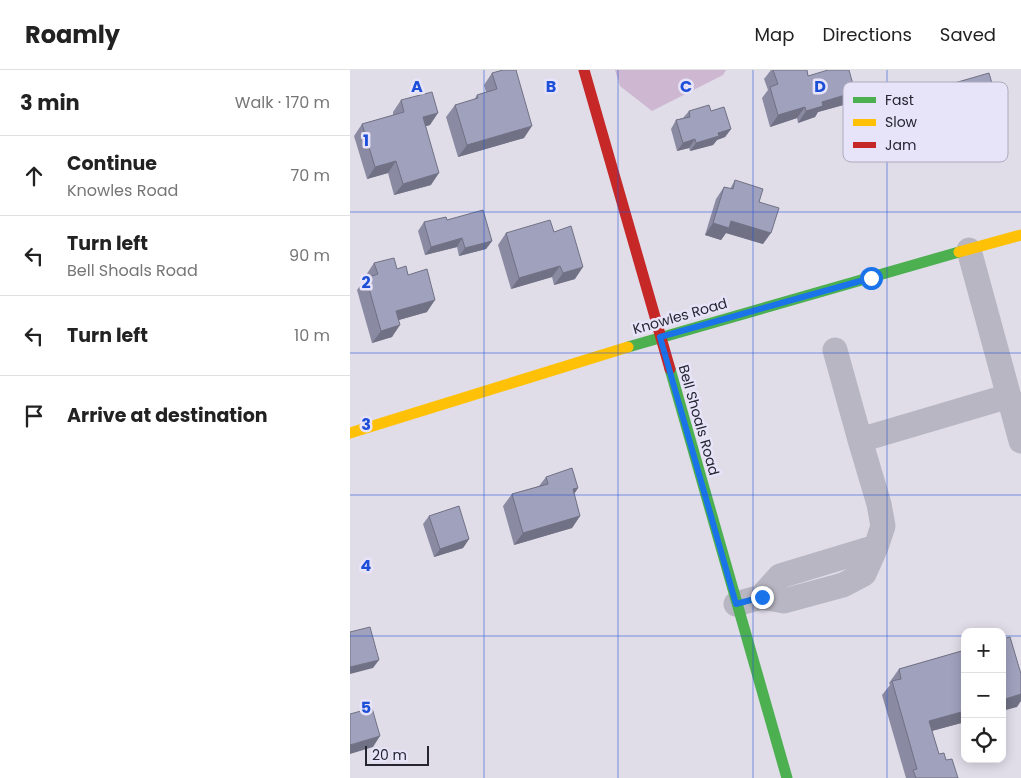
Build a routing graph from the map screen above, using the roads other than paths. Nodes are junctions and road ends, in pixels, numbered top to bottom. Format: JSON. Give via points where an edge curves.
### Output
{"nodes":[{"id":1,"x":584,"y":70,"type":"edge"},
{"id":2,"x":1021,"y":235,"type":"edge"},
{"id":3,"x":968,"y":250,"type":"junction"},
{"id":4,"x":660,"y":337,"type":"junction"},
{"id":5,"x":834,"y":350,"type":"dead end"},
{"id":6,"x":1009,"y":396,"type":"junction"},
{"id":7,"x":350,"y":433,"type":"edge"},
{"id":8,"x":860,"y":440,"type":"junction"},
{"id":9,"x":1021,"y":441,"type":"edge"},
{"id":10,"x":876,"y":547,"type":"junction"},
{"id":11,"x":828,"y":561,"type":"junction"},
{"id":12,"x":835,"y":587,"type":"junction"},
{"id":13,"x":762,"y":597,"type":"junction"},
{"id":14,"x":736,"y":604,"type":"junction"},
{"id":15,"x":787,"y":778,"type":"edge"}],
"edges":[{"from":1,"to":4,"type":"main road","name":"Bell Shoals Road"},
{"from":2,"to":3,"type":"main road","name":"Knowles Road"},
{"from":3,"to":4,"type":"main road","name":"Knowles Road"},
{"from":3,"to":6,"type":"street"},
{"from":4,"to":7,"type":"main road","name":"Knowles Road"},
{"from":4,"to":14,"type":"main road","name":"Bell Shoals Road"},
{"from":5,"to":8,"type":"street"},
{"from":6,"to":8,"type":"street"},
{"from":6,"to":9,"type":"street"},
{"from":8,"to":10,"type":"street","via":[[883,526]]},
{"from":10,"to":11,"type":"street"},
{"from":10,"to":12,"type":"street","via":[[864,574]]},
{"from":11,"to":12,"type":"street"},
{"from":11,"to":13,"type":"street","via":[[780,576]]},
{"from":12,"to":13,"type":"street","via":[[784,601]]},
{"from":13,"to":14,"type":"street"},
{"from":14,"to":15,"type":"main road","name":"Bell Shoals Road"}]}
